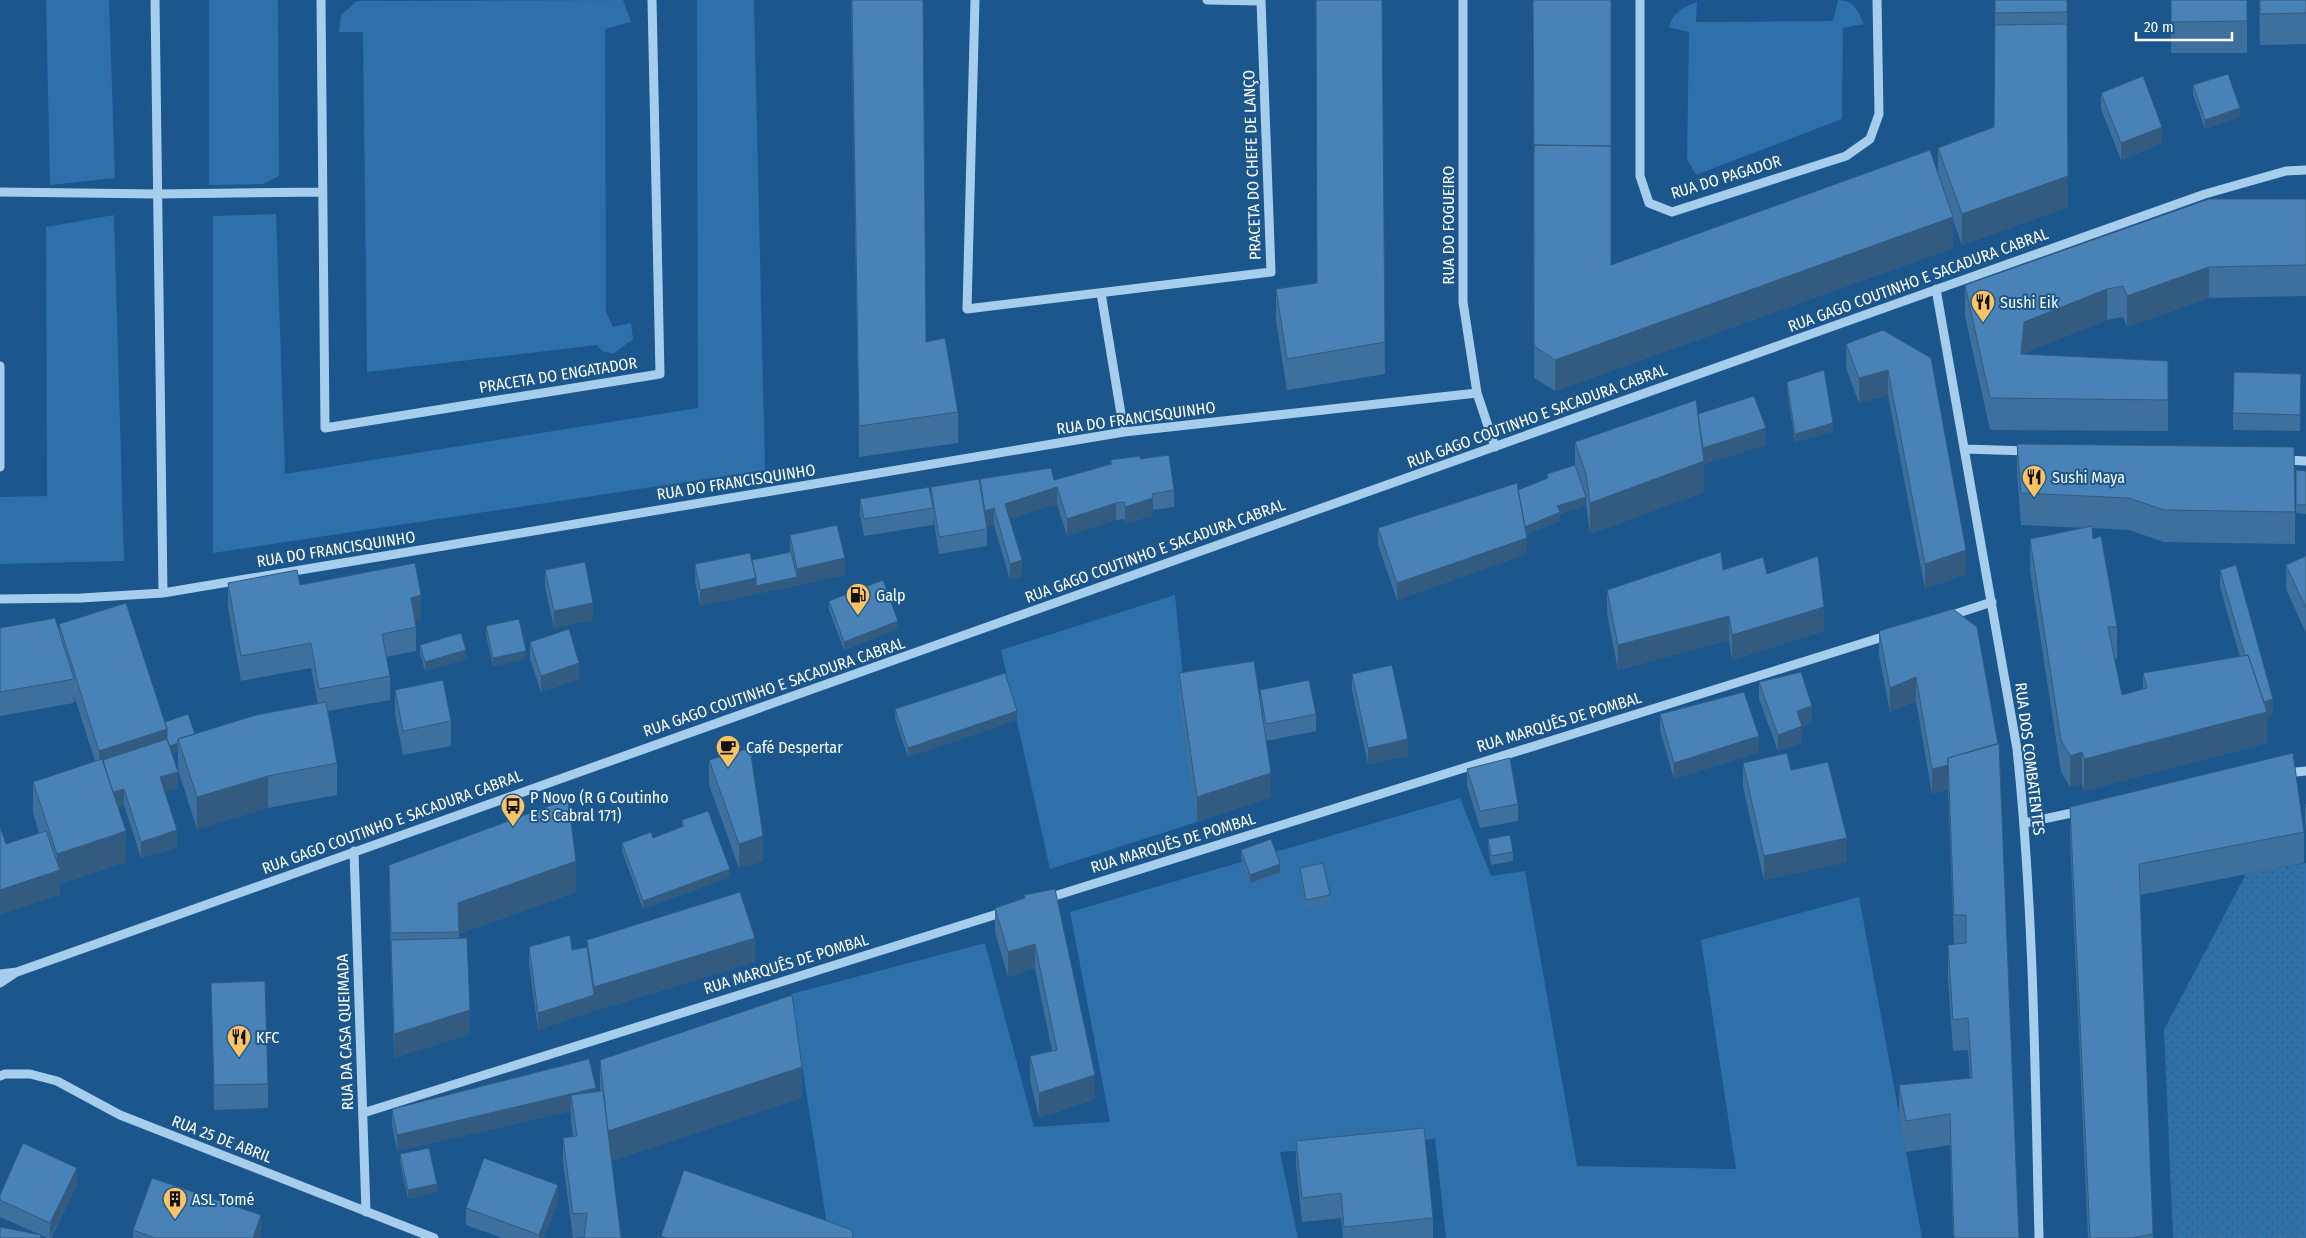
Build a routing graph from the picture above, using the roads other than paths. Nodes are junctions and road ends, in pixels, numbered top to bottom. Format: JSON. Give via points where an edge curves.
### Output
{"nodes":[{"id":1,"x":154,"y":0,"type":"edge"},
{"id":2,"x":321,"y":0,"type":"edge"},
{"id":3,"x":652,"y":0,"type":"edge"},
{"id":4,"x":975,"y":0,"type":"edge"},
{"id":5,"x":1207,"y":0,"type":"edge"},
{"id":6,"x":1463,"y":0,"type":"edge"},
{"id":7,"x":1640,"y":0,"type":"edge"},
{"id":8,"x":1877,"y":0,"type":"edge"},
{"id":9,"x":2306,"y":170,"type":"edge"},
{"id":10,"x":0,"y":192,"type":"edge"},
{"id":11,"x":322,"y":192,"type":"junction"},
{"id":12,"x":158,"y":194,"type":"junction"},
{"id":13,"x":1936,"y":289,"type":"junction"},
{"id":14,"x":1101,"y":293,"type":"junction"},
{"id":15,"x":0,"y":366,"type":"edge"},
{"id":16,"x":1477,"y":393,"type":"junction"},
{"id":17,"x":1124,"y":432,"type":"junction"},
{"id":18,"x":1495,"y":447,"type":"junction"},
{"id":19,"x":1964,"y":449,"type":"junction"},
{"id":20,"x":2042,"y":452,"type":"edge"},
{"id":21,"x":2277,"y":460,"type":"edge"},
{"id":22,"x":2306,"y":461,"type":"edge"},
{"id":23,"x":0,"y":467,"type":"edge"},
{"id":24,"x":164,"y":593,"type":"junction"},
{"id":25,"x":0,"y":598,"type":"edge"},
{"id":26,"x":1992,"y":602,"type":"junction"},
{"id":27,"x":1937,"y":620,"type":"edge"},
{"id":28,"x":1899,"y":632,"type":"edge"},
{"id":29,"x":2306,"y":771,"type":"edge"},
{"id":30,"x":2278,"y":774,"type":"edge"},
{"id":31,"x":2091,"y":809,"type":"edge"},
{"id":32,"x":2025,"y":823,"type":"junction"},
{"id":33,"x":354,"y":851,"type":"junction"},
{"id":34,"x":1035,"y":902,"type":"edge"},
{"id":35,"x":1016,"y":908,"type":"edge"},
{"id":36,"x":17,"y":972,"type":"junction"},
{"id":37,"x":0,"y":974,"type":"edge"},
{"id":38,"x":0,"y":983,"type":"edge"},
{"id":39,"x":0,"y":1076,"type":"edge"},
{"id":40,"x":363,"y":1113,"type":"junction"},
{"id":41,"x":366,"y":1212,"type":"junction"},
{"id":42,"x":434,"y":1238,"type":"edge"},
{"id":43,"x":2039,"y":1238,"type":"edge"}],
"edges":[{"from":1,"to":12,"type":"street"},
{"from":2,"to":11,"type":"street","name":"PRACETA DO ENGATADOR"},
{"from":3,"to":11,"type":"street","name":"PRACETA DO ENGATADOR","via":[[660,374],[325,428]]},
{"from":4,"to":14,"type":"street","name":"PRACETA DO CHEFE DE LANÇO","via":[[966,309]]},
{"from":5,"to":14,"type":"street","name":"PRACETA DO CHEFE DE LANÇO","via":[[1261,1],[1271,272]]},
{"from":6,"to":16,"type":"street","name":"RUA DO FOGUEIRO","via":[[1463,302]]},
{"from":7,"to":8,"type":"street","name":"RUA DO PAGADOR","via":[[1640,176],[1649,203],[1672,212],[1846,156],[1870,140],[1879,114]]},
{"from":9,"to":13,"type":"street","name":"RUA GAGO COUTINHO E SACADURA CABRAL","via":[[2286,171],[2205,194]]},
{"from":10,"to":12,"type":"street"},
{"from":11,"to":12,"type":"street"},
{"from":12,"to":24,"type":"street"},
{"from":13,"to":18,"type":"street","name":"RUA GAGO COUTINHO E SACADURA CABRAL"},
{"from":13,"to":19,"type":"street","name":"RUA DOS COMBATENTES"},
{"from":14,"to":17,"type":"street"},
{"from":15,"to":23,"type":"street"},
{"from":16,"to":17,"type":"street","name":"RUA DO FRANCISQUINHO"},
{"from":16,"to":18,"type":"street","name":"RUA DO FOGUEIRO"},
{"from":17,"to":24,"type":"street","name":"RUA DO FRANCISQUINHO"},
{"from":18,"to":33,"type":"street","name":"RUA GAGO COUTINHO E SACADURA CABRAL"},
{"from":19,"to":20,"type":"street"},
{"from":19,"to":26,"type":"street","name":"RUA DOS COMBATENTES"},
{"from":21,"to":22,"type":"street"},
{"from":24,"to":25,"type":"street","name":"RUA DO FRANCISQUINHO"},
{"from":26,"to":27,"type":"street"},
{"from":26,"to":32,"type":"street","name":"RUA DOS COMBATENTES","via":[[2017,749]]},
{"from":28,"to":34,"type":"street","name":"RUA MARQUÊS DE POMBAL"},
{"from":29,"to":30,"type":"street"},
{"from":31,"to":32,"type":"street"},
{"from":32,"to":43,"type":"street","name":"RUA DOS COMBATENTES"},
{"from":33,"to":36,"type":"street","name":"RUA GAGO COUTINHO E SACADURA CABRAL"},
{"from":33,"to":40,"type":"street","name":"RUA DA CASA QUEIMADA"},
{"from":35,"to":40,"type":"street","name":"RUA MARQUÊS DE POMBAL"},
{"from":36,"to":37,"type":"street","name":"RUA GAGO COUTINHO E SACADURA CABRAL"},
{"from":36,"to":38,"type":"street","name":"RUA GAGO COUTINHO E SACADURA CABRAL"},
{"from":39,"to":41,"type":"street","name":"RUA 25 DE ABRIL","via":[[30,1074],[56,1081],[120,1115]]},
{"from":40,"to":41,"type":"street","name":"RUA DA CASA QUEIMADA"},
{"from":41,"to":42,"type":"street","name":"RUA 25 DE ABRIL"}]}
